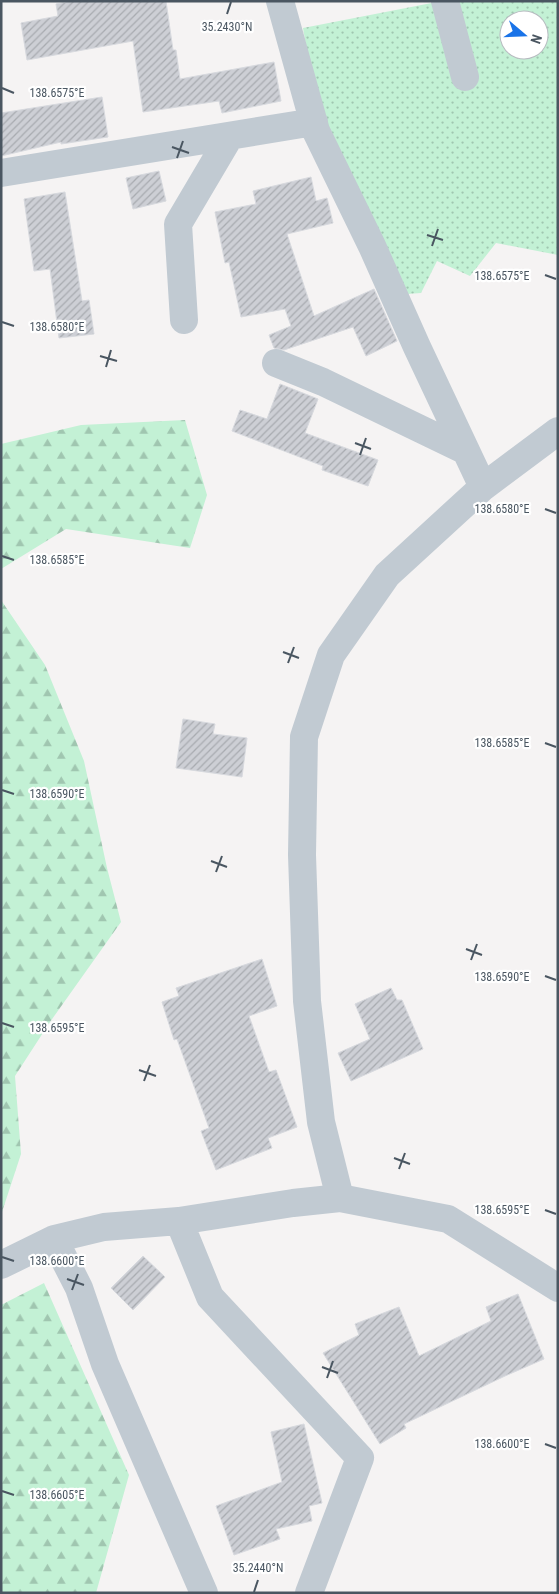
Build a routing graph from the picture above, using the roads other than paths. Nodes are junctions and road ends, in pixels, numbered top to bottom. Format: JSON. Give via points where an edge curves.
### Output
{"nodes":[{"id":1,"x":280,"y":1,"type":"edge"},
{"id":2,"x":445,"y":1,"type":"edge"},
{"id":3,"x":465,"y":77,"type":"dead end"},
{"id":4,"x":314,"y":122,"type":"junction"},
{"id":5,"x":230,"y":136,"type":"junction"},
{"id":6,"x":1,"y":173,"type":"edge"},
{"id":7,"x":184,"y":320,"type":"dead end"},
{"id":8,"x":276,"y":363,"type":"dead end"},
{"id":9,"x":558,"y":431,"type":"edge"},
{"id":10,"x":466,"y":451,"type":"junction"},
{"id":11,"x":483,"y":487,"type":"junction"},
{"id":12,"x":340,"y":1198,"type":"junction"},
{"id":13,"x":179,"y":1221,"type":"junction"},
{"id":14,"x":54,"y":1239,"type":"junction"},
{"id":15,"x":1,"y":1265,"type":"edge"},
{"id":16,"x":558,"y":1288,"type":"edge"},
{"id":17,"x":204,"y":1593,"type":"edge"},
{"id":18,"x":309,"y":1593,"type":"edge"}],
"edges":[{"from":1,"to":4,"type":"street"},
{"from":2,"to":3,"type":"street"},
{"from":4,"to":5,"type":"street"},
{"from":4,"to":10,"type":"street"},
{"from":5,"to":6,"type":"street"},
{"from":5,"to":7,"type":"street","via":[[178,224]]},
{"from":8,"to":10,"type":"street","via":[[323,382]]},
{"from":9,"to":11,"type":"street"},
{"from":10,"to":11,"type":"street"},
{"from":11,"to":12,"type":"street","via":[[387,575],[331,655],[304,737],[302,855],[307,1001],[321,1122]]},
{"from":12,"to":13,"type":"street"},
{"from":12,"to":16,"type":"street","via":[[448,1219]]},
{"from":13,"to":14,"type":"street","via":[[104,1227]]},
{"from":13,"to":18,"type":"street","via":[[210,1297],[360,1458]]},
{"from":14,"to":15,"type":"street"},
{"from":14,"to":17,"type":"street","via":[[79,1288],[105,1364]]}]}
